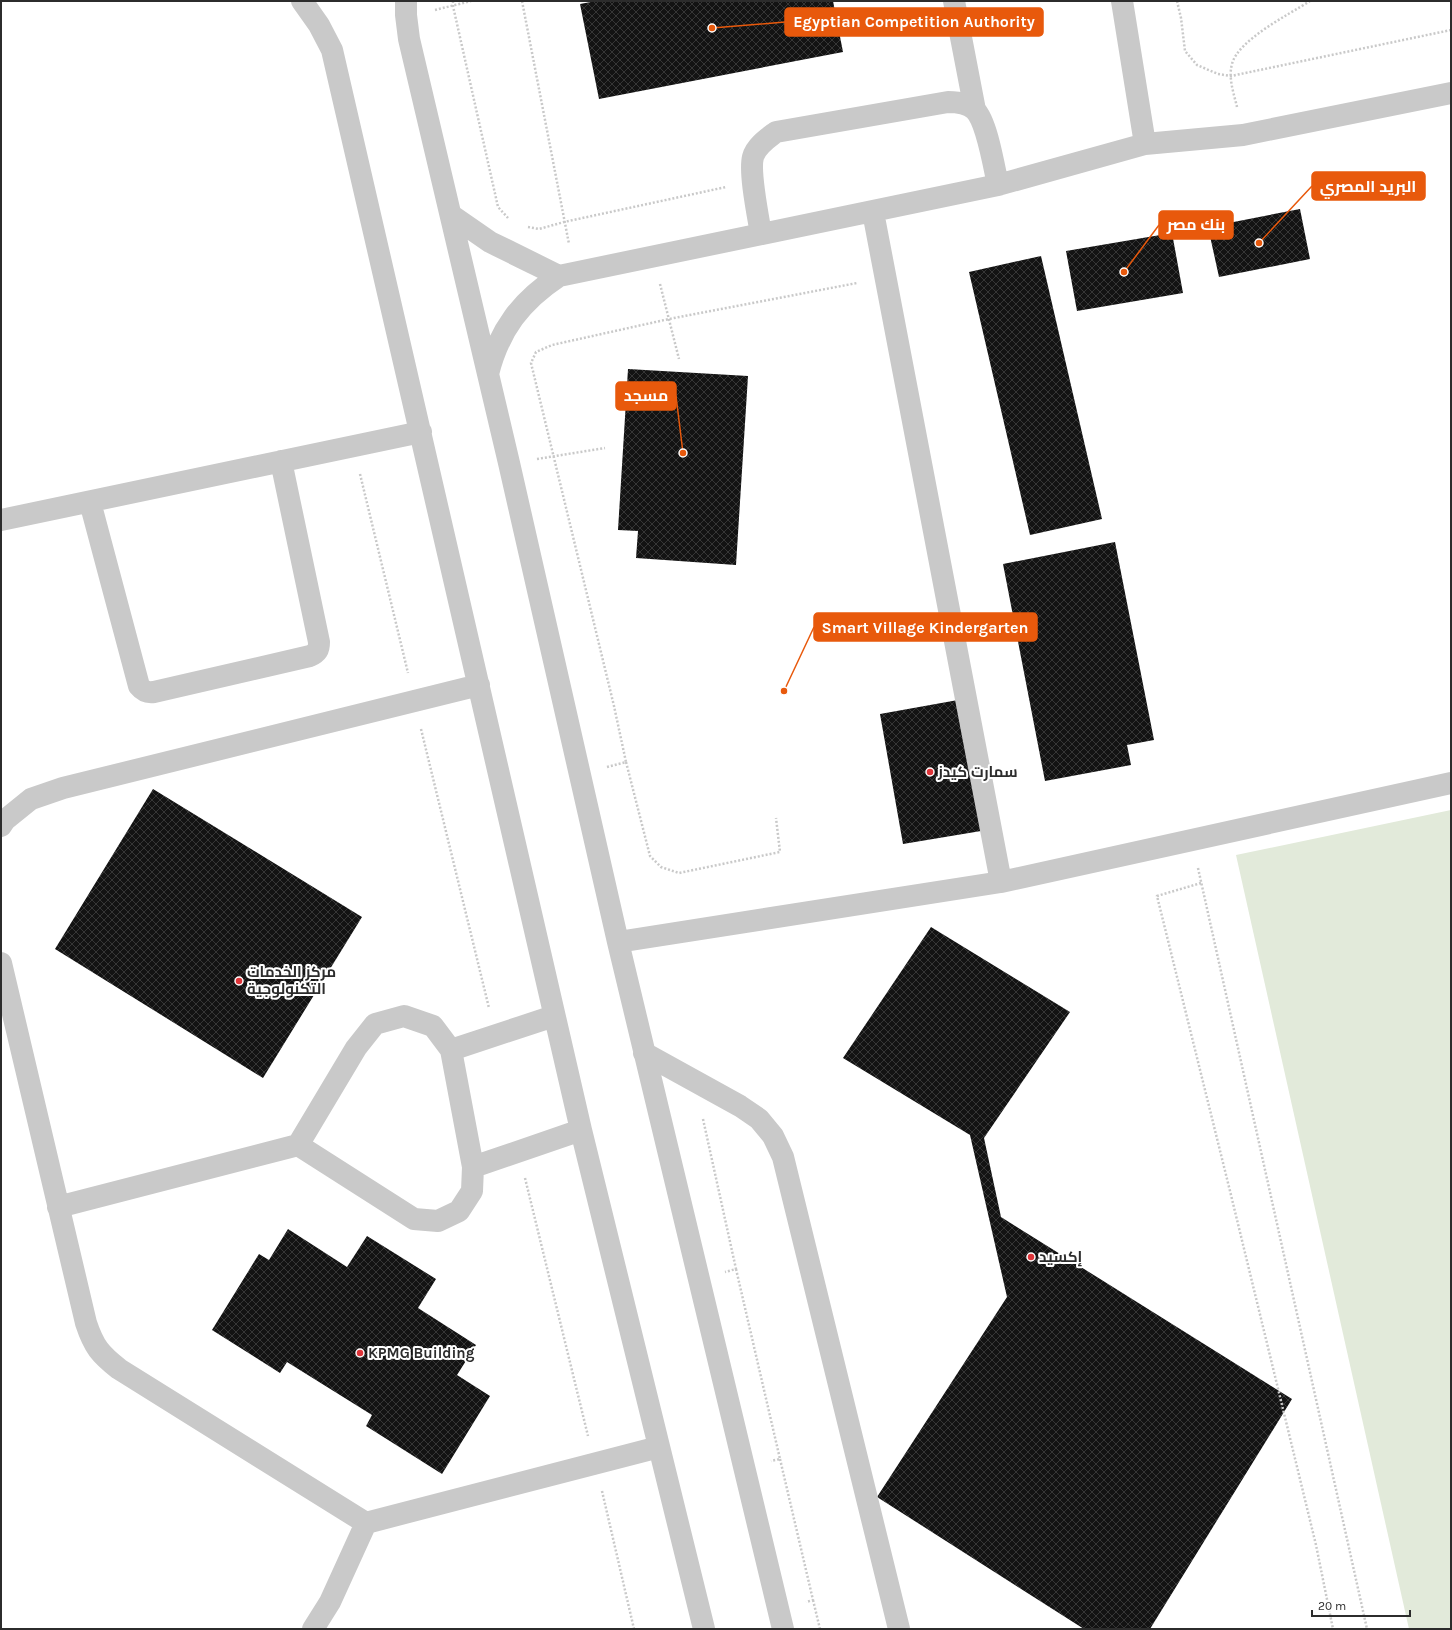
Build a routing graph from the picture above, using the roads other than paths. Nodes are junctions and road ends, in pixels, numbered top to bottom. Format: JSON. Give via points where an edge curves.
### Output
{"nodes":[{"id":1,"x":302,"y":1,"type":"edge"},
{"id":2,"x":954,"y":1,"type":"edge"},
{"id":3,"x":1122,"y":1,"type":"edge"},
{"id":4,"x":406,"y":8,"type":"edge"},
{"id":5,"x":1451,"y":93,"type":"edge"},
{"id":6,"x":975,"y":110,"type":"junction"},
{"id":7,"x":1145,"y":144,"type":"junction"},
{"id":8,"x":998,"y":185,"type":"junction"},
{"id":9,"x":873,"y":212,"type":"junction"},
{"id":10,"x":451,"y":215,"type":"junction"},
{"id":11,"x":761,"y":234,"type":"junction"},
{"id":12,"x":567,"y":274,"type":"junction"},
{"id":13,"x":488,"y":375,"type":"junction"},
{"id":14,"x":421,"y":432,"type":"junction"},
{"id":15,"x":280,"y":461,"type":"junction"},
{"id":16,"x":90,"y":502,"type":"junction"},
{"id":17,"x":1,"y":520,"type":"edge"},
{"id":18,"x":478,"y":685,"type":"junction"},
{"id":19,"x":1451,"y":783,"type":"edge"},
{"id":20,"x":1,"y":826,"type":"edge"},
{"id":21,"x":1001,"y":882,"type":"junction"},
{"id":22,"x":618,"y":942,"type":"junction"},
{"id":23,"x":1,"y":963,"type":"edge"},
{"id":24,"x":554,"y":1016,"type":"junction"},
{"id":25,"x":451,"y":1050,"type":"junction"},
{"id":26,"x":644,"y":1053,"type":"junction"},
{"id":27,"x":581,"y":1130,"type":"junction"},
{"id":28,"x":298,"y":1145,"type":"junction"},
{"id":29,"x":473,"y":1166,"type":"junction"},
{"id":30,"x":58,"y":1207,"type":"junction"},
{"id":31,"x":659,"y":1447,"type":"junction"},
{"id":32,"x":366,"y":1523,"type":"junction"},
{"id":33,"x":781,"y":1621,"type":"edge"},
{"id":34,"x":313,"y":1629,"type":"edge"},
{"id":35,"x":704,"y":1629,"type":"edge"},
{"id":36,"x":899,"y":1629,"type":"edge"}],
"edges":[{"from":1,"to":14,"type":"street","via":[[332,50]]},
{"from":2,"to":6,"type":"street"},
{"from":3,"to":7,"type":"street"},
{"from":4,"to":10,"type":"street","via":[[409,39]]},
{"from":5,"to":7,"type":"street","via":[[1243,135]]},
{"from":6,"to":8,"type":"street","via":[[983,124]]},
{"from":6,"to":11,"type":"street","via":[[961,102],[948,102],[776,132],[763,142],[753,156]]},
{"from":7,"to":8,"type":"street"},
{"from":8,"to":9,"type":"street"},
{"from":9,"to":11,"type":"street"},
{"from":9,"to":21,"type":"street"},
{"from":10,"to":12,"type":"street","via":[[490,242]]},
{"from":10,"to":13,"type":"street"},
{"from":11,"to":12,"type":"street"},
{"from":12,"to":13,"type":"street","via":[[541,289],[512,319],[501,336]]},
{"from":13,"to":22,"type":"street"},
{"from":14,"to":15,"type":"street"},
{"from":14,"to":18,"type":"street"},
{"from":15,"to":16,"type":"street"},
{"from":15,"to":16,"type":"street","via":[[319,648],[310,656],[154,692],[148,693],[139,686]]},
{"from":16,"to":17,"type":"street"},
{"from":18,"to":20,"type":"street","via":[[63,788],[31,799]]},
{"from":18,"to":24,"type":"street"},
{"from":19,"to":21,"type":"street"},
{"from":21,"to":22,"type":"street"},
{"from":22,"to":26,"type":"street"},
{"from":23,"to":30,"type":"street"},
{"from":24,"to":25,"type":"street"},
{"from":24,"to":27,"type":"street"},
{"from":25,"to":28,"type":"street","via":[[432,1026],[404,1016],[375,1024],[356,1048]]},
{"from":25,"to":29,"type":"street"},
{"from":26,"to":33,"type":"street"},
{"from":26,"to":36,"type":"street","via":[[759,1119],[773,1136],[784,1157]]},
{"from":27,"to":29,"type":"street"},
{"from":27,"to":31,"type":"street"},
{"from":28,"to":29,"type":"street","via":[[414,1219],[438,1221],[459,1211],[472,1191]]},
{"from":28,"to":30,"type":"street"},
{"from":30,"to":32,"type":"street","via":[[86,1323],[92,1341],[104,1357],[119,1369]]},
{"from":31,"to":32,"type":"street"},
{"from":31,"to":35,"type":"street"},
{"from":32,"to":34,"type":"street","via":[[330,1602]]}]}
